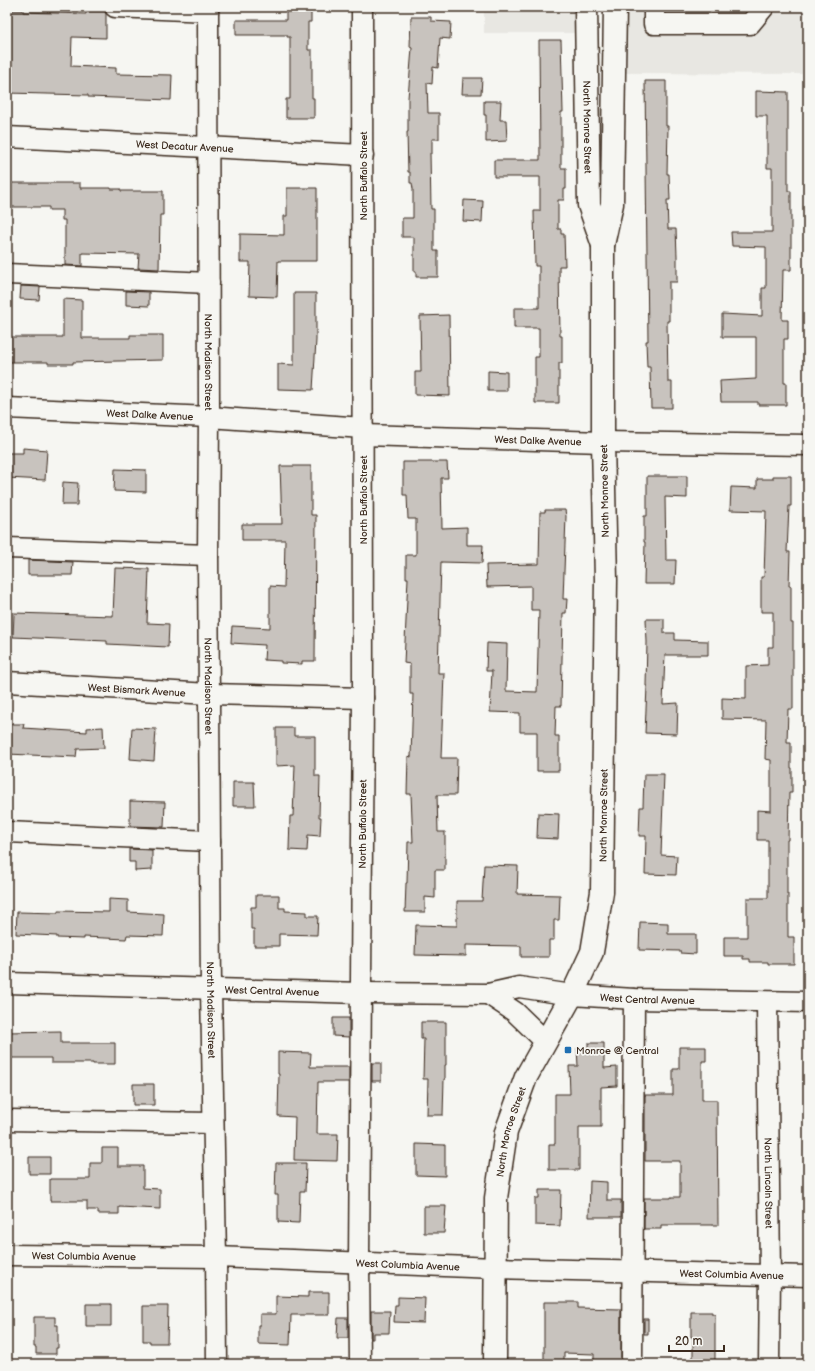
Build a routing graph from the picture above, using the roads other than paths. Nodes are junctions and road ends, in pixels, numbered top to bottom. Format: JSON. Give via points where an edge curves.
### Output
{"nodes":[{"id":1,"x":115,"y":7,"type":"edge"},
{"id":2,"x":362,"y":7,"type":"edge"},
{"id":3,"x":586,"y":7,"type":"edge"},
{"id":4,"x":615,"y":7,"type":"edge"},
{"id":5,"x":654,"y":7,"type":"edge"},
{"id":6,"x":764,"y":7,"type":"edge"},
{"id":7,"x":208,"y":9,"type":"edge"},
{"id":8,"x":7,"y":137,"type":"edge"},
{"id":9,"x":209,"y":147,"type":"junction"},
{"id":10,"x":363,"y":155,"type":"junction"},
{"id":11,"x":603,"y":245,"type":"junction"},
{"id":12,"x":7,"y":274,"type":"edge"},
{"id":13,"x":209,"y":283,"type":"junction"},
{"id":14,"x":7,"y":408,"type":"edge"},
{"id":15,"x":209,"y":417,"type":"junction"},
{"id":16,"x":363,"y":432,"type":"junction"},
{"id":17,"x":603,"y":442,"type":"junction"},
{"id":18,"x":808,"y":446,"type":"edge"},
{"id":19,"x":7,"y":548,"type":"edge"},
{"id":20,"x":208,"y":555,"type":"junction"},
{"id":21,"x":7,"y":682,"type":"edge"},
{"id":22,"x":209,"y":694,"type":"junction"},
{"id":23,"x":363,"y":698,"type":"junction"},
{"id":24,"x":7,"y":832,"type":"edge"},
{"id":25,"x":210,"y":841,"type":"junction"},
{"id":26,"x":7,"y":983,"type":"edge"},
{"id":27,"x":211,"y":990,"type":"junction"},
{"id":28,"x":361,"y":993,"type":"junction"},
{"id":29,"x":488,"y":994,"type":"junction"},
{"id":30,"x":572,"y":995,"type":"junction"},
{"id":31,"x":634,"y":999,"type":"junction"},
{"id":32,"x":767,"y":1002,"type":"junction"},
{"id":33,"x":808,"y":1002,"type":"edge"},
{"id":34,"x":546,"y":1042,"type":"junction"},
{"id":35,"x":7,"y":1120,"type":"edge"},
{"id":36,"x":213,"y":1123,"type":"junction"},
{"id":37,"x":7,"y":1255,"type":"edge"},
{"id":38,"x":216,"y":1257,"type":"junction"},
{"id":39,"x":359,"y":1263,"type":"junction"},
{"id":40,"x":495,"y":1268,"type":"junction"},
{"id":41,"x":632,"y":1272,"type":"junction"},
{"id":42,"x":770,"y":1275,"type":"junction"},
{"id":43,"x":808,"y":1276,"type":"edge"},
{"id":44,"x":216,"y":1364,"type":"edge"},
{"id":45,"x":360,"y":1364,"type":"edge"},
{"id":46,"x":495,"y":1364,"type":"edge"},
{"id":47,"x":632,"y":1364,"type":"edge"},
{"id":48,"x":769,"y":1364,"type":"edge"}],
"edges":[{"from":1,"to":7,"type":"street"},
{"from":2,"to":10,"type":"street","name":"North Buffalo Street"},
{"from":3,"to":11,"type":"main road","name":"North Monroe Street","via":[[589,204]]},
{"from":4,"to":11,"type":"main road","name":"North Monroe Street","via":[[612,204]]},
{"from":5,"to":6,"type":"street","via":[[654,24],[750,24]]},
{"from":7,"to":9,"type":"street","name":"North Madison Street"},
{"from":8,"to":9,"type":"street","name":"West Decatur Avenue"},
{"from":9,"to":10,"type":"street","name":"West Decatur Avenue"},
{"from":9,"to":13,"type":"street","name":"North Madison Street"},
{"from":10,"to":16,"type":"street","name":"North Buffalo Street"},
{"from":11,"to":17,"type":"main road","name":"North Monroe Street"},
{"from":12,"to":13,"type":"street"},
{"from":13,"to":15,"type":"street","name":"North Madison Street"},
{"from":14,"to":15,"type":"street","name":"West Dalke Avenue"},
{"from":15,"to":16,"type":"street","name":"West Dalke Avenue"},
{"from":15,"to":20,"type":"street","name":"North Madison Street"},
{"from":16,"to":17,"type":"street","name":"West Dalke Avenue"},
{"from":16,"to":23,"type":"street","name":"North Buffalo Street"},
{"from":17,"to":18,"type":"street","name":"West Dalke Avenue"},
{"from":17,"to":30,"type":"main road","name":"North Monroe Street","via":[[606,580],[602,892],[592,952]]},
{"from":19,"to":20,"type":"street"},
{"from":20,"to":22,"type":"street","name":"North Madison Street"},
{"from":21,"to":22,"type":"street","name":"West Bismark Avenue"},
{"from":22,"to":23,"type":"street","name":"West Bismark Avenue"},
{"from":22,"to":25,"type":"street","name":"North Madison Street"},
{"from":23,"to":28,"type":"street","name":"North Buffalo Street"},
{"from":24,"to":25,"type":"street"},
{"from":25,"to":27,"type":"street","name":"North Madison Street"},
{"from":26,"to":27,"type":"street","name":"West Central Avenue"},
{"from":27,"to":28,"type":"street","name":"West Central Avenue"},
{"from":27,"to":36,"type":"street","name":"North Madison Street"},
{"from":28,"to":29,"type":"street","name":"West Central Avenue"},
{"from":28,"to":39,"type":"street","name":"North Buffalo Street"},
{"from":29,"to":30,"type":"street","name":"West Central Avenue","via":[[519,987]]},
{"from":29,"to":34,"type":"street","via":[[515,1012]]},
{"from":30,"to":31,"type":"street","name":"West Central Avenue"},
{"from":30,"to":34,"type":"main road","name":"North Monroe Street"},
{"from":31,"to":32,"type":"street","name":"West Central Avenue"},
{"from":31,"to":41,"type":"street"},
{"from":32,"to":33,"type":"street","name":"West Central Avenue"},
{"from":32,"to":42,"type":"street","name":"North Lincoln Street"},
{"from":34,"to":40,"type":"main road","name":"North Monroe Street","via":[[526,1077],[506,1132],[496,1198]]},
{"from":35,"to":36,"type":"street"},
{"from":36,"to":38,"type":"street","name":"North Madison Street"},
{"from":37,"to":38,"type":"street","name":"West Columbia Avenue"},
{"from":38,"to":39,"type":"street","name":"West Columbia Avenue"},
{"from":38,"to":44,"type":"street","name":"North Madison Street"},
{"from":39,"to":40,"type":"street","name":"West Columbia Avenue"},
{"from":39,"to":45,"type":"street","name":"North Buffalo Street"},
{"from":40,"to":41,"type":"street","name":"West Columbia Avenue"},
{"from":40,"to":46,"type":"main road","name":"North Monroe Street"},
{"from":41,"to":42,"type":"street","name":"West Columbia Avenue"},
{"from":41,"to":47,"type":"street"},
{"from":42,"to":43,"type":"street","name":"West Columbia Avenue"},
{"from":42,"to":48,"type":"street","name":"North Lincoln Street"}]}
